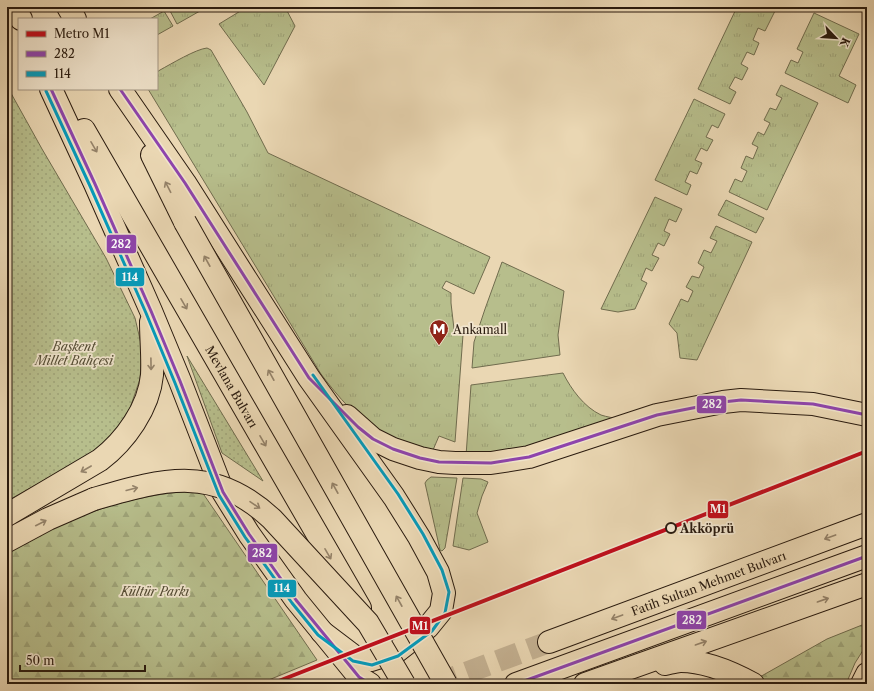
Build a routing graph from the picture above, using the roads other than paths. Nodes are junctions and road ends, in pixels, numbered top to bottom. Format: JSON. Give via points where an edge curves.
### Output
{"nodes":[{"id":1,"x":13,"y":7,"type":"edge"},
{"id":2,"x":68,"y":7,"type":"edge"},
{"id":3,"x":20,"y":18,"type":"edge"},
{"id":4,"x":74,"y":18,"type":"edge"},
{"id":5,"x":51,"y":90,"type":"edge"},
{"id":6,"x":62,"y":90,"type":"edge"},
{"id":7,"x":119,"y":90,"type":"edge"},
{"id":8,"x":120,"y":90,"type":"edge"},
{"id":9,"x":151,"y":311,"type":"junction"},
{"id":10,"x":309,"y":378,"type":"junction"},
{"id":11,"x":867,"y":415,"type":"edge"},
{"id":12,"x":7,"y":515,"type":"edge"},
{"id":13,"x":867,"y":524,"type":"edge"},
{"id":14,"x":7,"y":541,"type":"edge"},
{"id":15,"x":867,"y":556,"type":"edge"},
{"id":16,"x":867,"y":584,"type":"edge"},
{"id":17,"x":368,"y":623,"type":"junction"},
{"id":18,"x":322,"y":632,"type":"junction"},
{"id":19,"x":549,"y":642,"type":"tunnel mouth"},
{"id":20,"x":867,"y":674,"type":"edge"},
{"id":21,"x":370,"y":684,"type":"edge"},
{"id":22,"x":404,"y":684,"type":"edge"},
{"id":23,"x":446,"y":684,"type":"edge"},
{"id":24,"x":516,"y":684,"type":"edge"},
{"id":25,"x":585,"y":684,"type":"edge"},
{"id":26,"x":590,"y":684,"type":"edge"},
{"id":27,"x":753,"y":684,"type":"edge"},
{"id":28,"x":862,"y":684,"type":"edge"}],
"edges":[{"from":1,"to":3,"type":"highway"},
{"from":2,"to":4,"type":"highway"},
{"from":5,"to":9,"type":"highway"},
{"from":6,"to":17,"type":"highway","name":"Mevlana Bulvarı","one_way":true,"bridge":true},
{"from":23,"to":7,"type":"highway","one_way":true,"bridge":true,"via":[[185,222]]},
{"from":8,"to":10,"type":"highway","via":[[185,183]]},
{"from":9,"to":12,"type":"highway","one_way":true,"via":[[152,376],[145,402],[124,437],[100,460]]},
{"from":9,"to":18,"type":"highway","via":[[223,492],[275,571]]},
{"from":10,"to":11,"type":"highway","via":[[358,428],[373,439],[420,458],[455,463],[491,463],[529,457],[645,418],[723,402],[741,400],[813,404]]},
{"from":10,"to":18,"type":"highway","via":[[406,517],[438,572],[444,592],[441,611],[428,627],[396,652],[371,660],[356,657]]},
{"from":13,"to":19,"type":"highway","name":"Fatih Sultan Mehmet Bulvarı","one_way":true},
{"from":14,"to":17,"type":"highway","one_way":true,"bridge":true,"via":[[94,499],[171,480],[214,484],[230,490],[261,509]]},
{"from":15,"to":24,"type":"highway"},
{"from":25,"to":16,"type":"highway","one_way":true},
{"from":17,"to":22,"type":"highway","name":"Mevlana Bulvarı","bridge":true},
{"from":18,"to":21,"type":"highway","via":[[359,677]]},
{"from":20,"to":28,"type":"highway"},
{"from":26,"to":27,"type":"highway","via":[[679,661],[720,668]]}]}
